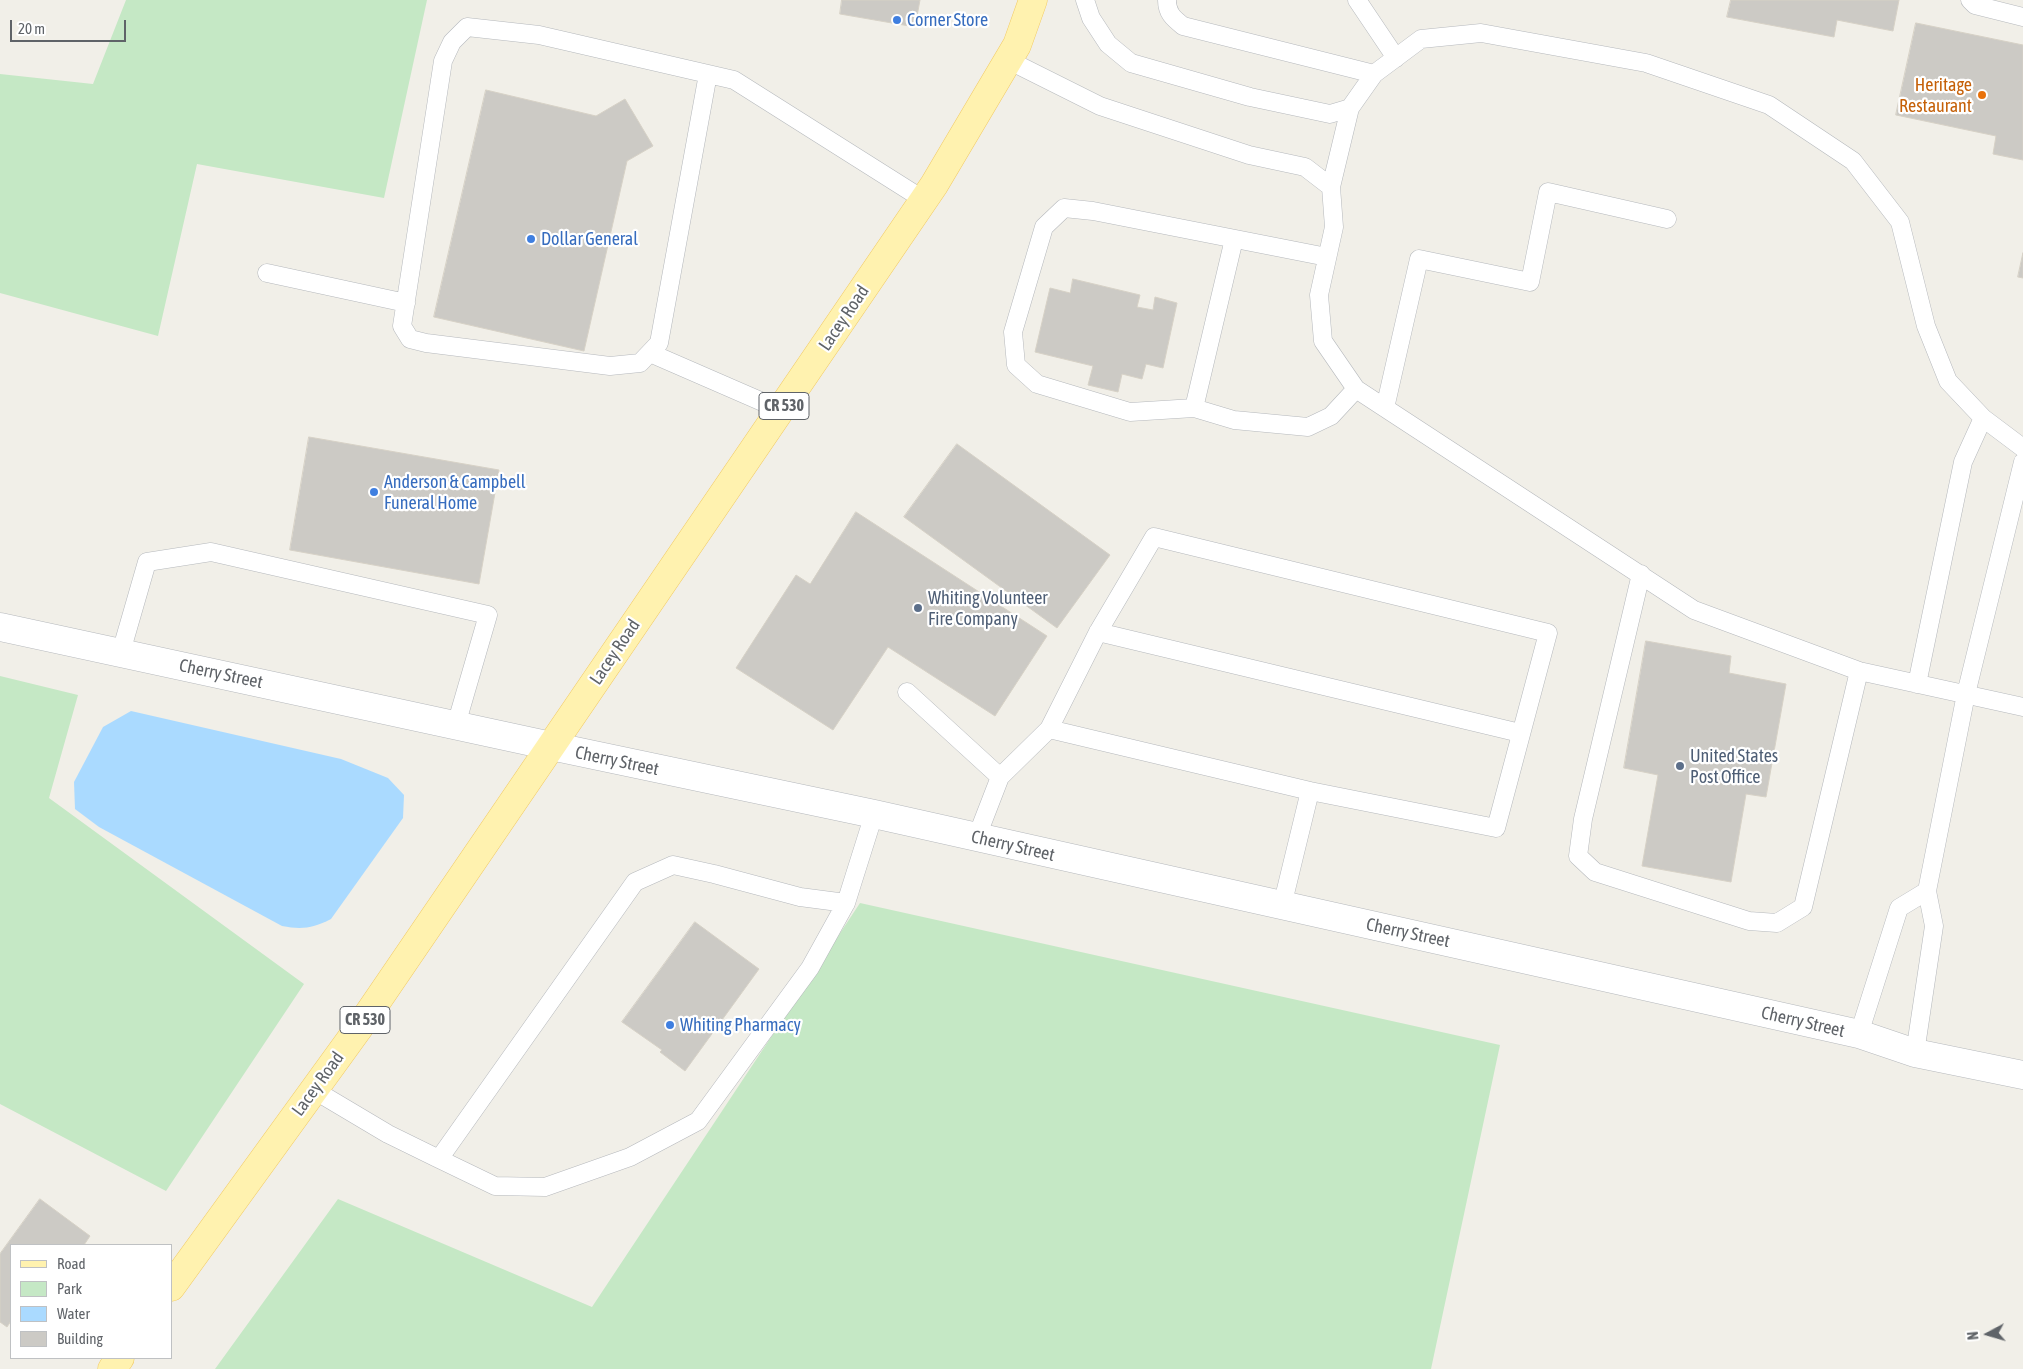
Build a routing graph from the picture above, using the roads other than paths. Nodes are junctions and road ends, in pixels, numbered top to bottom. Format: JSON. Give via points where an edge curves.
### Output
{"nodes":[{"id":1,"x":1033,"y":0,"type":"edge"},
{"id":2,"x":1085,"y":0,"type":"edge"},
{"id":3,"x":1167,"y":0,"type":"edge"},
{"id":4,"x":1357,"y":0,"type":"edge"},
{"id":5,"x":1970,"y":0,"type":"edge"},
{"id":6,"x":2023,"y":16,"type":"edge"},
{"id":7,"x":1396,"y":58,"type":"junction"},
{"id":8,"x":1008,"y":60,"type":"junction"},
{"id":9,"x":708,"y":74,"type":"junction"},
{"id":10,"x":1374,"y":74,"type":"junction"},
{"id":11,"x":1350,"y":108,"type":"junction"},
{"id":12,"x":1331,"y":187,"type":"junction"},
{"id":13,"x":924,"y":200,"type":"junction"},
{"id":14,"x":1666,"y":219,"type":"dead end"},
{"id":15,"x":1234,"y":239,"type":"junction"},
{"id":16,"x":1327,"y":257,"type":"junction"},
{"id":17,"x":267,"y":273,"type":"dead end"},
{"id":18,"x":406,"y":304,"type":"junction"},
{"id":19,"x":650,"y":352,"type":"junction"},
{"id":20,"x":1356,"y":389,"type":"junction"},
{"id":21,"x":1194,"y":408,"type":"junction"},
{"id":22,"x":1385,"y":408,"type":"junction"},
{"id":23,"x":781,"y":410,"type":"junction"},
{"id":24,"x":1983,"y":418,"type":"junction"},
{"id":25,"x":2023,"y":448,"type":"edge"},
{"id":26,"x":2023,"y":462,"type":"edge"},
{"id":27,"x":1641,"y":574,"type":"junction"},
{"id":28,"x":0,"y":627,"type":"edge"},
{"id":29,"x":1098,"y":632,"type":"junction"},
{"id":30,"x":122,"y":652,"type":"junction"},
{"id":31,"x":1860,"y":671,"type":"junction"},
{"id":32,"x":1917,"y":684,"type":"junction"},
{"id":33,"x":907,"y":692,"type":"dead end"},
{"id":34,"x":1966,"y":694,"type":"junction"},
{"id":35,"x":2023,"y":707,"type":"edge"},
{"id":36,"x":456,"y":725,"type":"junction"},
{"id":37,"x":1049,"y":730,"type":"junction"},
{"id":38,"x":1520,"y":733,"type":"junction"},
{"id":39,"x":550,"y":746,"type":"junction"},
{"id":40,"x":1000,"y":777,"type":"junction"},
{"id":41,"x":1310,"y":791,"type":"junction"},
{"id":42,"x":874,"y":814,"type":"junction"},
{"id":43,"x":976,"y":838,"type":"junction"},
{"id":44,"x":1927,"y":891,"type":"junction"},
{"id":45,"x":846,"y":903,"type":"junction"},
{"id":46,"x":1282,"y":906,"type":"junction"},
{"id":47,"x":1859,"y":1034,"type":"junction"},
{"id":48,"x":1915,"y":1053,"type":"junction"},
{"id":49,"x":2023,"y":1075,"type":"edge"},
{"id":50,"x":314,"y":1090,"type":"junction"},
{"id":51,"x":439,"y":1159,"type":"junction"},
{"id":52,"x":172,"y":1286,"type":"edge"}],
"edges":[{"from":1,"to":8,"type":"main road","name":"Lacey Road","number":"CR 530"},
{"from":2,"to":11,"type":"lane","via":[[1091,18],[1108,44],[1131,63],[1250,97],[1330,114]]},
{"from":3,"to":10,"type":"lane","via":[[1172,17],[1183,26]]},
{"from":4,"to":7,"type":"lane"},
{"from":5,"to":6,"type":"lane","via":[[1975,5]]},
{"from":7,"to":10,"type":"lane"},
{"from":7,"to":24,"type":"lane","via":[[1421,39],[1481,33],[1646,63],[1769,105],[1801,124],[1853,161],[1900,222],[1926,326],[1948,381]]},
{"from":8,"to":12,"type":"lane","via":[[1100,106],[1249,155],[1304,167]]},
{"from":8,"to":13,"type":"main road","name":"Lacey Road","number":"CR 530"},
{"from":9,"to":13,"type":"lane","via":[[734,80]]},
{"from":9,"to":18,"type":"lane","via":[[539,35],[467,27],[452,42],[443,61]]},
{"from":9,"to":19,"type":"lane","via":[[659,342]]},
{"from":10,"to":11,"type":"lane"},
{"from":11,"to":12,"type":"lane"},
{"from":12,"to":16,"type":"lane","via":[[1334,227]]},
{"from":13,"to":23,"type":"main road","name":"Lacey Road","number":"CR 530"},
{"from":14,"to":22,"type":"lane","via":[[1548,192],[1530,282],[1419,259]]},
{"from":15,"to":16,"type":"lane"},
{"from":15,"to":21,"type":"lane"},
{"from":15,"to":21,"type":"lane","via":[[1064,208],[1044,227],[1014,332],[1016,365],[1037,384],[1130,412]]},
{"from":16,"to":20,"type":"lane","via":[[1319,295],[1323,340]]},
{"from":17,"to":18,"type":"lane"},
{"from":18,"to":19,"type":"lane","via":[[402,326],[410,339],[426,344],[610,366],[640,363]]},
{"from":19,"to":23,"type":"lane"},
{"from":20,"to":21,"type":"lane","via":[[1331,416],[1308,427],[1234,420]]},
{"from":20,"to":22,"type":"lane"},
{"from":22,"to":27,"type":"lane"},
{"from":23,"to":39,"type":"main road","name":"Lacey Road","number":"CR 530"},
{"from":24,"to":25,"type":"lane"},
{"from":24,"to":32,"type":"lane","via":[[1963,462]]},
{"from":26,"to":34,"type":"lane"},
{"from":27,"to":31,"type":"lane","via":[[1694,610]]},
{"from":27,"to":31,"type":"lane","via":[[1583,819],[1578,856],[1595,872],[1749,921],[1777,923],[1803,907]]},
{"from":28,"to":30,"type":"street","name":"Cherry Street"},
{"from":29,"to":37,"type":"lane"},
{"from":29,"to":38,"type":"lane"},
{"from":29,"to":38,"type":"lane","via":[[1154,537],[1548,633]]},
{"from":30,"to":36,"type":"street","name":"Cherry Street"},
{"from":30,"to":36,"type":"lane","via":[[147,562],[211,552],[488,615]]},
{"from":31,"to":32,"type":"lane"},
{"from":32,"to":34,"type":"lane"},
{"from":33,"to":40,"type":"lane"},
{"from":34,"to":35,"type":"lane"},
{"from":34,"to":44,"type":"lane"},
{"from":36,"to":39,"type":"street","name":"Cherry Street"},
{"from":37,"to":40,"type":"lane"},
{"from":37,"to":41,"type":"lane"},
{"from":38,"to":41,"type":"lane","via":[[1496,828]]},
{"from":39,"to":42,"type":"street","name":"Cherry Street"},
{"from":39,"to":50,"type":"main road","name":"Lacey Road","number":"CR 530"},
{"from":40,"to":43,"type":"lane"},
{"from":41,"to":46,"type":"lane"},
{"from":42,"to":43,"type":"street","name":"Cherry Street"},
{"from":42,"to":45,"type":"lane"},
{"from":43,"to":46,"type":"street","name":"Cherry Street"},
{"from":44,"to":47,"type":"lane","via":[[1899,908]]},
{"from":44,"to":48,"type":"lane","via":[[1934,926]]},
{"from":45,"to":51,"type":"lane","via":[[810,968],[698,1121],[630,1157],[545,1187],[495,1186]]},
{"from":45,"to":51,"type":"lane","via":[[800,897],[672,865],[635,882]]},
{"from":46,"to":47,"type":"street","name":"Cherry Street"},
{"from":47,"to":48,"type":"street","name":"Cherry Street"},
{"from":48,"to":49,"type":"street","name":"Cherry Street"},
{"from":50,"to":51,"type":"lane","via":[[388,1134]]},
{"from":50,"to":52,"type":"main road","name":"Lacey Road","number":"CR 530"}]}
